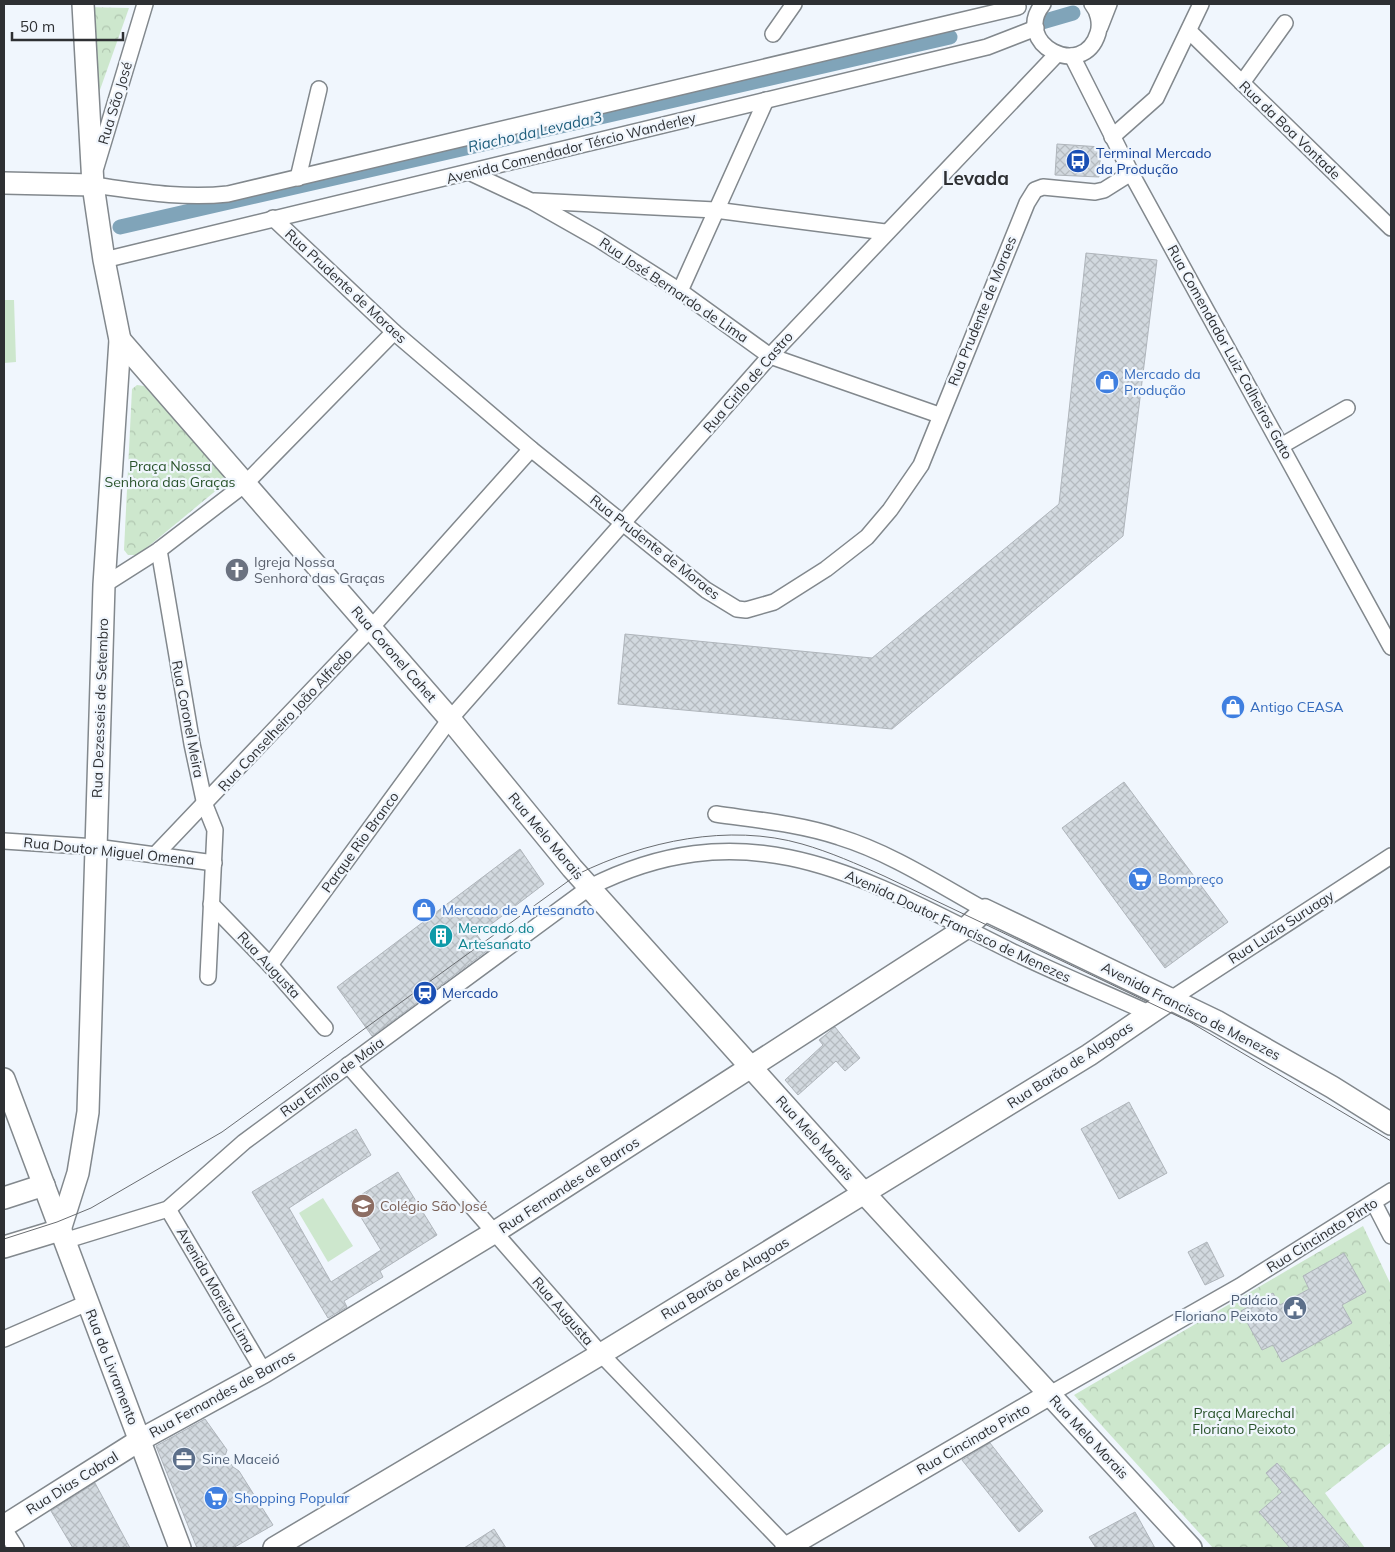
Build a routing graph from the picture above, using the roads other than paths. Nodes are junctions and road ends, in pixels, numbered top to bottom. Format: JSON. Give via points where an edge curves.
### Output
{"nodes":[{"id":1,"x":83,"y":4,"type":"edge"},
{"id":2,"x":145,"y":4,"type":"edge"},
{"id":3,"x":794,"y":4,"type":"edge"},
{"id":4,"x":1092,"y":4,"type":"edge"},
{"id":5,"x":1109,"y":4,"type":"edge"},
{"id":6,"x":1201,"y":4,"type":"edge"},
{"id":7,"x":1016,"y":5,"type":"edge"},
{"id":8,"x":1039,"y":16,"type":"edge"},
{"id":9,"x":1285,"y":23,"type":"dead end"},
{"id":10,"x":1099,"y":29,"type":"junction"},
{"id":11,"x":1190,"y":32,"type":"junction"},
{"id":12,"x":773,"y":34,"type":"dead end"},
{"id":13,"x":1064,"y":55,"type":"junction"},
{"id":14,"x":1242,"y":83,"type":"junction"},
{"id":15,"x":319,"y":89,"type":"dead end"},
{"id":16,"x":766,"y":100,"type":"junction"},
{"id":17,"x":1112,"y":138,"type":"junction"},
{"id":18,"x":471,"y":173,"type":"junction"},
{"id":19,"x":1131,"y":173,"type":"junction"},
{"id":20,"x":298,"y":178,"type":"junction"},
{"id":21,"x":93,"y":179,"type":"junction"},
{"id":22,"x":4,"y":183,"type":"edge"},
{"id":23,"x":531,"y":201,"type":"junction"},
{"id":24,"x":715,"y":210,"type":"junction"},
{"id":25,"x":273,"y":218,"type":"junction"},
{"id":26,"x":1391,"y":228,"type":"edge"},
{"id":27,"x":886,"y":232,"type":"junction"},
{"id":28,"x":104,"y":260,"type":"junction"},
{"id":29,"x":680,"y":291,"type":"junction"},
{"id":30,"x":394,"y":332,"type":"junction"},
{"id":31,"x":120,"y":340,"type":"junction"},
{"id":32,"x":770,"y":356,"type":"junction"},
{"id":33,"x":1347,"y":408,"type":"dead end"},
{"id":34,"x":939,"y":415,"type":"junction"},
{"id":35,"x":1281,"y":446,"type":"junction"},
{"id":36,"x":531,"y":449,"type":"junction"},
{"id":37,"x":245,"y":484,"type":"junction"},
{"id":38,"x":623,"y":525,"type":"junction"},
{"id":39,"x":159,"y":550,"type":"junction"},
{"id":40,"x":104,"y":585,"type":"junction"},
{"id":41,"x":371,"y":628,"type":"junction"},
{"id":42,"x":1391,"y":647,"type":"edge"},
{"id":43,"x":450,"y":719,"type":"junction"},
{"id":44,"x":205,"y":805,"type":"junction"},
{"id":45,"x":716,"y":814,"type":"dead end"},
{"id":46,"x":4,"y":841,"type":"edge"},
{"id":47,"x":96,"y":847,"type":"junction"},
{"id":48,"x":156,"y":854,"type":"junction"},
{"id":49,"x":1391,"y":856,"type":"edge"},
{"id":50,"x":214,"y":863,"type":"junction"},
{"id":51,"x":590,"y":887,"type":"junction"},
{"id":52,"x":212,"y":904,"type":"junction"},
{"id":53,"x":985,"y":910,"type":"junction"},
{"id":54,"x":966,"y":928,"type":"junction"},
{"id":55,"x":270,"y":965,"type":"junction"},
{"id":56,"x":208,"y":977,"type":"dead end"},
{"id":57,"x":1171,"y":998,"type":"junction"},
{"id":58,"x":1149,"y":1013,"type":"junction"},
{"id":59,"x":325,"y":1028,"type":"dead end"},
{"id":60,"x":348,"y":1065,"type":"junction"},
{"id":61,"x":752,"y":1067,"type":"junction"},
{"id":62,"x":4,"y":1079,"type":"edge"},
{"id":63,"x":1391,"y":1124,"type":"edge"},
{"id":64,"x":44,"y":1185,"type":"junction"},
{"id":65,"x":1391,"y":1191,"type":"edge"},
{"id":66,"x":864,"y":1193,"type":"junction"},
{"id":67,"x":4,"y":1198,"type":"edge"},
{"id":68,"x":1368,"y":1207,"type":"junction"},
{"id":69,"x":168,"y":1209,"type":"junction"},
{"id":70,"x":60,"y":1231,"type":"junction"},
{"id":71,"x":495,"y":1232,"type":"junction"},
{"id":72,"x":1391,"y":1236,"type":"edge"},
{"id":73,"x":4,"y":1247,"type":"edge"},
{"id":74,"x":87,"y":1303,"type":"junction"},
{"id":75,"x":4,"y":1339,"type":"edge"},
{"id":76,"x":601,"y":1354,"type":"junction"},
{"id":77,"x":264,"y":1372,"type":"junction"},
{"id":78,"x":1050,"y":1394,"type":"junction"},
{"id":79,"x":140,"y":1440,"type":"junction"},
{"id":80,"x":4,"y":1528,"type":"edge"},
{"id":81,"x":16,"y":1548,"type":"edge"},
{"id":82,"x":180,"y":1548,"type":"edge"},
{"id":83,"x":274,"y":1548,"type":"edge"},
{"id":84,"x":787,"y":1548,"type":"edge"},
{"id":85,"x":1191,"y":1548,"type":"edge"}],
"edges":[{"from":1,"to":21,"type":"street","name":"Rua Dezesseis de Setembro"},
{"from":2,"to":21,"type":"street","name":"Rua São José"},
{"from":3,"to":12,"type":"street"},
{"from":4,"to":10,"type":"street","via":[[1099,18]]},
{"from":5,"to":10,"type":"street","name":"Rua Cirilo de Castro"},
{"from":6,"to":11,"type":"street"},
{"from":7,"to":8,"type":"street"},
{"from":7,"to":20,"type":"street"},
{"from":8,"to":13,"type":"street","name":"Rua Comendador Luiz Calheiros Gato","via":[[1043,44]]},
{"from":8,"to":16,"type":"street","name":"Avenida Comendador Tércio Wanderley","via":[[987,47]]},
{"from":9,"to":14,"type":"street"},
{"from":10,"to":13,"type":"street","name":"Rua Cirilo de Castro","via":[[1090,47]]},
{"from":11,"to":14,"type":"street","name":"Rua da Boa Vontade"},
{"from":11,"to":17,"type":"street","via":[[1156,98]]},
{"from":13,"to":17,"type":"street","name":"Rua Comendador Luiz Calheiros Gato"},
{"from":13,"to":27,"type":"street","name":"Rua Cirilo de Castro"},
{"from":14,"to":26,"type":"street","name":"Rua da Boa Vontade"},
{"from":15,"to":20,"type":"street"},
{"from":16,"to":18,"type":"street","name":"Avenida Comendador Tércio Wanderley"},
{"from":16,"to":24,"type":"street"},
{"from":17,"to":19,"type":"street","name":"Rua Comendador Luiz Calheiros Gato"},
{"from":18,"to":23,"type":"street","name":"Rua José Bernardo de Lima"},
{"from":18,"to":25,"type":"street","name":"Avenida Comendador Tércio Wanderley"},
{"from":19,"to":34,"type":"street","name":"Rua Prudente de Moraes","via":[[1104,190],[1094,192],[1043,187],[1035,190]]},
{"from":19,"to":35,"type":"street","name":"Rua Comendador Luiz Calheiros Gato"},
{"from":20,"to":21,"type":"street","via":[[200,197]]},
{"from":21,"to":22,"type":"street"},
{"from":21,"to":28,"type":"street","name":"Rua Dezesseis de Setembro"},
{"from":23,"to":24,"type":"street"},
{"from":23,"to":29,"type":"street","name":"Rua José Bernardo de Lima"},
{"from":24,"to":27,"type":"street"},
{"from":24,"to":29,"type":"street"},
{"from":25,"to":28,"type":"street","name":"Avenida Comendador Tércio Wanderley"},
{"from":25,"to":30,"type":"street","name":"Rua Prudente de Moraes"},
{"from":27,"to":32,"type":"street","name":"Rua Cirilo de Castro"},
{"from":28,"to":31,"type":"street","name":"Rua Dezesseis de Setembro"},
{"from":29,"to":32,"type":"street","name":"Rua José Bernardo de Lima"},
{"from":30,"to":36,"type":"street","name":"Rua Prudente de Moraes"},
{"from":30,"to":37,"type":"street"},
{"from":31,"to":37,"type":"street","name":"Rua Coronel Cahet"},
{"from":31,"to":40,"type":"street","name":"Rua Dezesseis de Setembro"},
{"from":32,"to":34,"type":"street","name":"Rua José Bernardo de Lima"},
{"from":32,"to":38,"type":"street","name":"Rua Cirilo de Castro"},
{"from":33,"to":35,"type":"street"},
{"from":34,"to":38,"type":"street","name":"Rua Prudente de Moraes","via":[[920,465],[890,510],[867,536],[774,602],[746,610],[737,609],[706,590]]},
{"from":35,"to":42,"type":"street","name":"Rua Comendador Luiz Calheiros Gato"},
{"from":36,"to":38,"type":"street","name":"Rua Prudente de Moraes"},
{"from":36,"to":41,"type":"street","name":"Rua Conselheiro João Alfredo"},
{"from":37,"to":39,"type":"street"},
{"from":37,"to":41,"type":"street","name":"Rua Coronel Cahet"},
{"from":38,"to":43,"type":"street","name":"Rua Cirilo de Castro"},
{"from":39,"to":40,"type":"street"},
{"from":39,"to":44,"type":"street","name":"Rua Coronel Meira"},
{"from":40,"to":47,"type":"street","name":"Rua Dezesseis de Setembro"},
{"from":41,"to":43,"type":"street","name":"Rua Coronel Cahet"},
{"from":41,"to":44,"type":"street","name":"Rua Conselheiro João Alfredo"},
{"from":43,"to":51,"type":"street","name":"Rua Melo Morais"},
{"from":43,"to":55,"type":"street","name":"Parque Rio Branco"},
{"from":44,"to":48,"type":"street","name":"Rua Conselheiro João Alfredo"},
{"from":44,"to":50,"type":"street","name":"Rua Coronel Meira","via":[[215,830]]},
{"from":45,"to":53,"type":"street","via":[[838,836],[892,859]]},
{"from":46,"to":47,"type":"street","name":"Rua Doutor Miguel Omena"},
{"from":47,"to":48,"type":"street","name":"Rua Doutor Miguel Omena"},
{"from":47,"to":70,"type":"street","name":"Rua Dezesseis de Setembro","via":[[88,1112],[78,1173]]},
{"from":48,"to":50,"type":"street","name":"Rua Doutor Miguel Omena"},
{"from":49,"to":57,"type":"street","name":"Rua Luzia Suruagy"},
{"from":50,"to":52,"type":"street","name":"Rua Coronel Meira"},
{"from":51,"to":54,"type":"street","name":"Avenida Doutor Francisco de Menezes","via":[[619,872],[670,856],[747,851],[794,857],[851,875]]},
{"from":51,"to":60,"type":"street","name":"Rua Emílio de Maia"},
{"from":51,"to":61,"type":"street","name":"Rua Melo Morais"},
{"from":52,"to":55,"type":"street","name":"Rua Augusta"},
{"from":52,"to":56,"type":"street","name":"Rua Coronel Meira"},
{"from":53,"to":54,"type":"street","name":"Rua Fernandes de Barros"},
{"from":53,"to":57,"type":"street","name":"Avenida Francisco de Menezes"},
{"from":54,"to":58,"type":"street","name":"Avenida Doutor Francisco de Menezes"},
{"from":54,"to":61,"type":"street","name":"Rua Fernandes de Barros"},
{"from":55,"to":59,"type":"street","name":"Rua Augusta"},
{"from":57,"to":58,"type":"street","name":"Rua Barão de Alagoas"},
{"from":57,"to":63,"type":"street","name":"Avenida Francisco de Menezes","via":[[1332,1086]]},
{"from":58,"to":66,"type":"street","name":"Rua Barão de Alagoas","via":[[1090,1055]]},
{"from":60,"to":69,"type":"street","name":"Rua Emílio de Maia","via":[[244,1142]]},
{"from":60,"to":71,"type":"street","name":"Rua Augusta"},
{"from":61,"to":66,"type":"street","name":"Rua Melo Morais"},
{"from":61,"to":71,"type":"street","name":"Rua Fernandes de Barros"},
{"from":62,"to":64,"type":"street","name":"Rua do Livramento"},
{"from":64,"to":67,"type":"street"},
{"from":64,"to":70,"type":"street","name":"Rua do Livramento"},
{"from":65,"to":68,"type":"street","name":"Rua Cincinato Pinto"},
{"from":66,"to":76,"type":"street","name":"Rua Barão de Alagoas"},
{"from":66,"to":78,"type":"street","name":"Rua Melo Morais"},
{"from":68,"to":72,"type":"street","via":[[1382,1218]]},
{"from":68,"to":78,"type":"street","name":"Rua Cincinato Pinto","via":[[1240,1286]]},
{"from":69,"to":70,"type":"street","name":"Rua Emílio de Maia"},
{"from":69,"to":77,"type":"street","name":"Avenida Moreira Lima"},
{"from":70,"to":73,"type":"street"},
{"from":70,"to":74,"type":"street","name":"Rua do Livramento"},
{"from":71,"to":76,"type":"street","name":"Rua Augusta"},
{"from":71,"to":77,"type":"street","name":"Rua Fernandes de Barros"},
{"from":74,"to":75,"type":"street"},
{"from":74,"to":79,"type":"street","name":"Rua do Livramento"},
{"from":76,"to":83,"type":"street","name":"Rua Barão de Alagoas"},
{"from":76,"to":84,"type":"street","name":"Rua Augusta"},
{"from":77,"to":79,"type":"street","name":"Rua Fernandes de Barros"},
{"from":78,"to":84,"type":"street","name":"Rua Cincinato Pinto"},
{"from":78,"to":85,"type":"street","name":"Rua Melo Morais"},
{"from":79,"to":80,"type":"street","name":"Rua Dias Cabral"},
{"from":79,"to":82,"type":"street","name":"Rua do Livramento"},
{"from":80,"to":81,"type":"street"}]}
